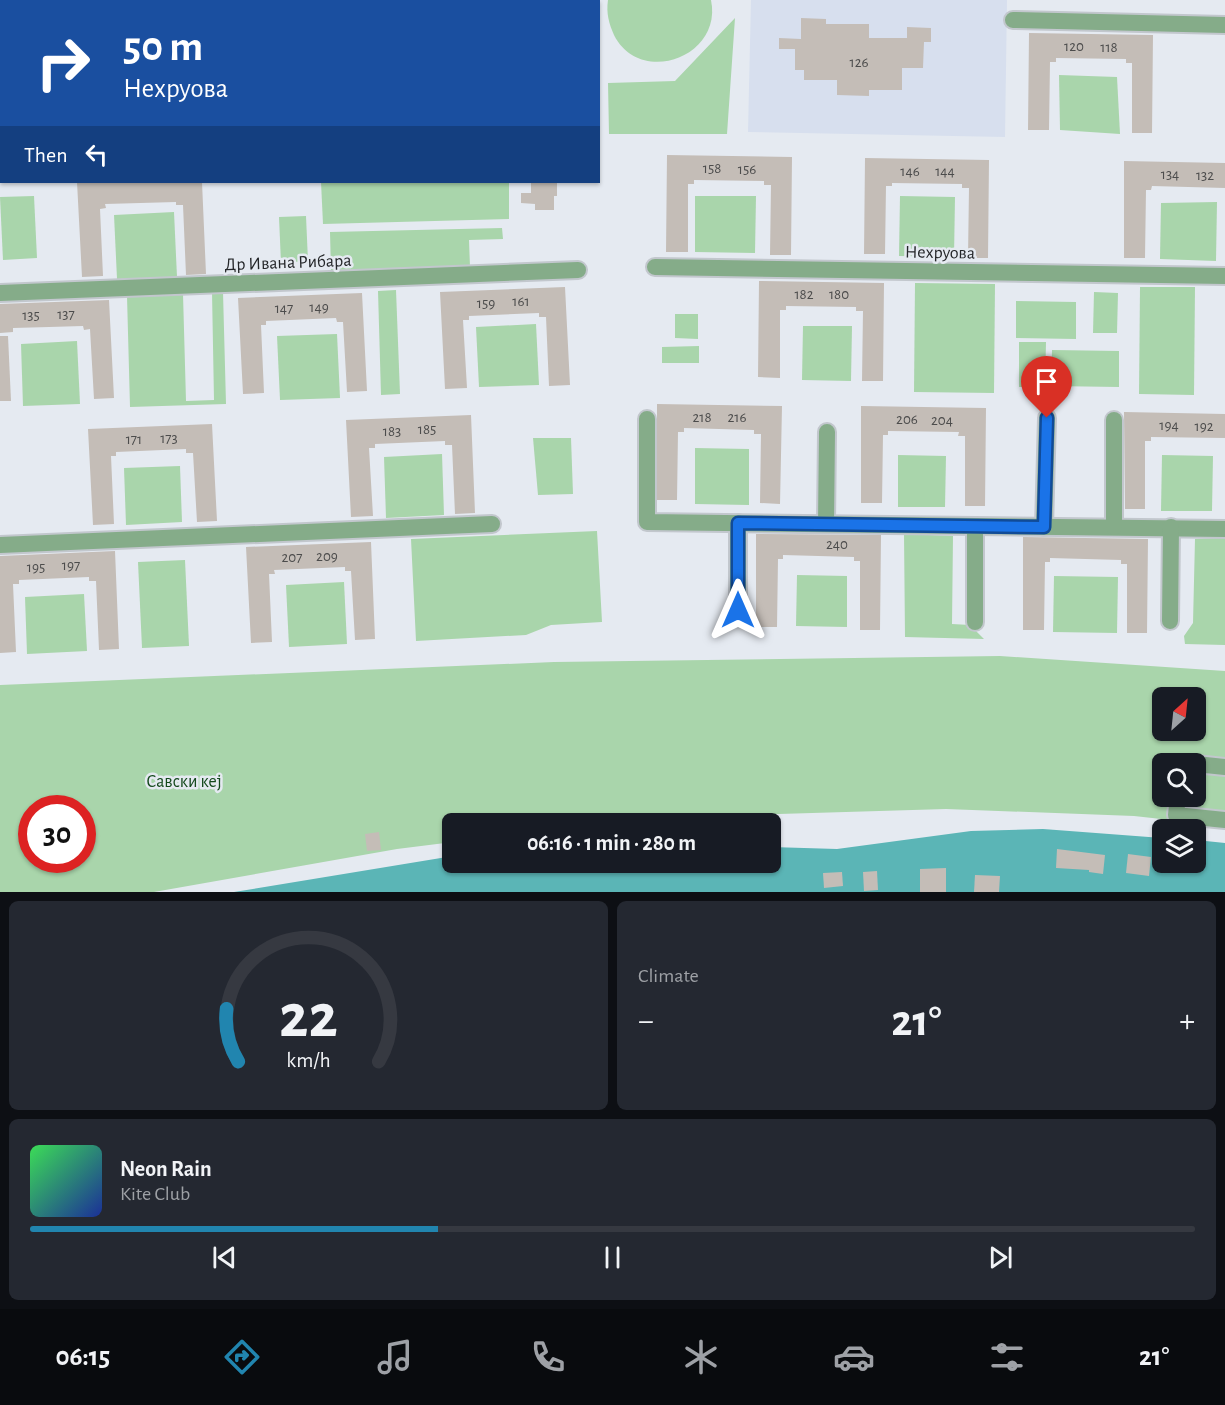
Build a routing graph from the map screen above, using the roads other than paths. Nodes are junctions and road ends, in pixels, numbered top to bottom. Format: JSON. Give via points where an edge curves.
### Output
{"nodes":[{"id":1,"x":1013,"y":20,"type":"dead end"},
{"id":2,"x":1225,"y":25,"type":"edge"},
{"id":3,"x":655,"y":267,"type":"dead end"},
{"id":4,"x":578,"y":270,"type":"dead end"},
{"id":5,"x":1225,"y":276,"type":"edge"},
{"id":6,"x":0,"y":293,"type":"edge"},
{"id":7,"x":1047,"y":418,"type":"dead end"},
{"id":8,"x":647,"y":419,"type":"dead end"},
{"id":9,"x":1114,"y":420,"type":"dead end"},
{"id":10,"x":827,"y":432,"type":"dead end"},
{"id":11,"x":738,"y":523,"type":"junction"},
{"id":12,"x":492,"y":524,"type":"dead end"},
{"id":13,"x":826,"y":524,"type":"junction"},
{"id":14,"x":975,"y":526,"type":"junction"},
{"id":15,"x":1044,"y":527,"type":"junction"},
{"id":16,"x":1114,"y":527,"type":"junction"},
{"id":17,"x":1171,"y":527,"type":"junction"},
{"id":18,"x":1225,"y":529,"type":"edge"},
{"id":19,"x":0,"y":545,"type":"edge"},
{"id":20,"x":738,"y":610,"type":"dead end"},
{"id":21,"x":1170,"y":621,"type":"dead end"},
{"id":22,"x":975,"y":622,"type":"dead end"},
{"id":23,"x":1206,"y":765,"type":"edge"},
{"id":24,"x":1225,"y":767,"type":"edge"},
{"id":25,"x":1177,"y":807,"type":"edge"},
{"id":26,"x":1225,"y":820,"type":"edge"}],
"edges":[{"from":1,"to":2,"type":"street"},
{"from":3,"to":5,"type":"street","name":"Нехруова"},
{"from":4,"to":6,"type":"street","name":"Др Ивана Рибара"},
{"from":7,"to":15,"type":"street"},
{"from":8,"to":11,"type":"street","via":[[647,522]]},
{"from":9,"to":16,"type":"street"},
{"from":10,"to":13,"type":"street"},
{"from":11,"to":13,"type":"street"},
{"from":11,"to":20,"type":"street"},
{"from":12,"to":19,"type":"street"},
{"from":13,"to":14,"type":"street"},
{"from":14,"to":15,"type":"street"},
{"from":14,"to":22,"type":"street"},
{"from":15,"to":16,"type":"street"},
{"from":16,"to":17,"type":"street"},
{"from":17,"to":18,"type":"street"},
{"from":17,"to":21,"type":"street"},
{"from":23,"to":24,"type":"street"},
{"from":25,"to":26,"type":"street","via":[[1176,815]]}]}
